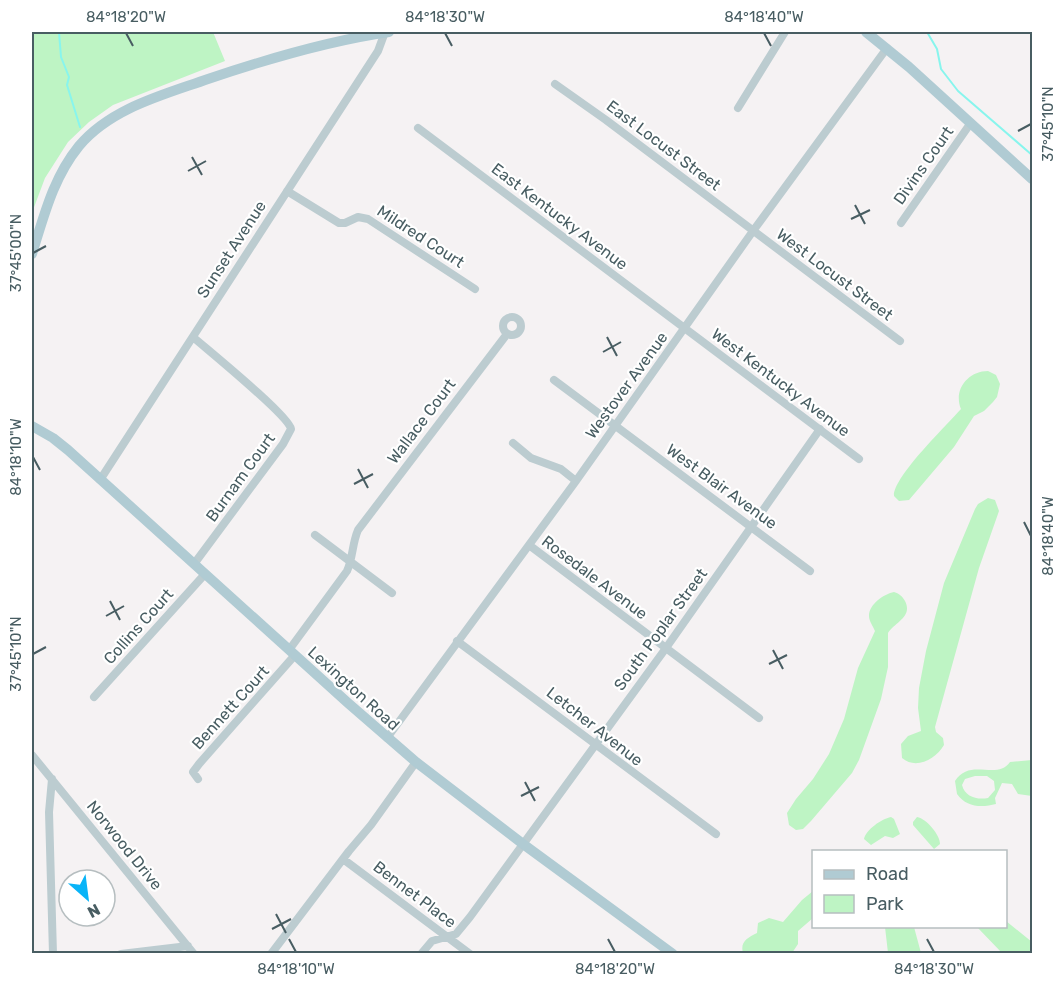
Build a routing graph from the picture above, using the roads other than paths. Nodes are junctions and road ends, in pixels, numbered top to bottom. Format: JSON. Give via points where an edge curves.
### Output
{"nodes":[{"id":1,"x":785,"y":32,"type":"edge"},
{"id":2,"x":866,"y":32,"type":"edge"},
{"id":3,"x":378,"y":33,"type":"edge"},
{"id":4,"x":887,"y":48,"type":"junction"},
{"id":5,"x":555,"y":84,"type":"dead end"},
{"id":6,"x":738,"y":108,"type":"dead end"},
{"id":7,"x":970,"y":124,"type":"junction"},
{"id":8,"x":418,"y":128,"type":"dead end"},
{"id":9,"x":1032,"y":179,"type":"edge"},
{"id":10,"x":287,"y":191,"type":"junction"},
{"id":11,"x":901,"y":223,"type":"dead end"},
{"id":12,"x":753,"y":231,"type":"junction"},
{"id":13,"x":32,"y":254,"type":"edge"},
{"id":14,"x":475,"y":289,"type":"dead end"},
{"id":15,"x":685,"y":329,"type":"junction"},
{"id":16,"x":507,"y":334,"type":"dead end"},
{"id":17,"x":193,"y":336,"type":"junction"},
{"id":18,"x":900,"y":340,"type":"dead end"},
{"id":19,"x":554,"y":380,"type":"dead end"},
{"id":20,"x":615,"y":425,"type":"junction"},
{"id":21,"x":32,"y":426,"type":"edge"},
{"id":22,"x":820,"y":429,"type":"junction"},
{"id":23,"x":513,"y":443,"type":"dead end"},
{"id":24,"x":859,"y":459,"type":"dead end"},
{"id":25,"x":100,"y":480,"type":"junction"},
{"id":26,"x":576,"y":481,"type":"junction"},
{"id":27,"x":752,"y":526,"type":"junction"},
{"id":28,"x":315,"y":535,"type":"dead end"},
{"id":29,"x":529,"y":545,"type":"junction"},
{"id":30,"x":351,"y":562,"type":"junction"},
{"id":31,"x":194,"y":564,"type":"junction"},
{"id":32,"x":810,"y":571,"type":"dead end"},
{"id":33,"x":205,"y":574,"type":"junction"},
{"id":34,"x":392,"y":592,"type":"dead end"},
{"id":35,"x":457,"y":641,"type":"junction"},
{"id":36,"x":666,"y":648,"type":"junction"},
{"id":37,"x":292,"y":652,"type":"junction"},
{"id":38,"x":94,"y":697,"type":"dead end"},
{"id":39,"x":759,"y":718,"type":"dead end"},
{"id":40,"x":387,"y":738,"type":"junction"},
{"id":41,"x":595,"y":744,"type":"junction"},
{"id":42,"x":32,"y":755,"type":"edge"},
{"id":43,"x":417,"y":762,"type":"junction"},
{"id":44,"x":52,"y":779,"type":"junction"},
{"id":45,"x":198,"y":779,"type":"dead end"},
{"id":46,"x":716,"y":834,"type":"dead end"},
{"id":47,"x":523,"y":844,"type":"junction"},
{"id":48,"x":343,"y":859,"type":"junction"},
{"id":49,"x":447,"y":937,"type":"junction"},
{"id":50,"x":188,"y":945,"type":"junction"},
{"id":51,"x":275,"y":952,"type":"edge"},
{"id":52,"x":53,"y":954,"type":"edge"},
{"id":53,"x":121,"y":954,"type":"edge"},
{"id":54,"x":194,"y":954,"type":"edge"},
{"id":55,"x":421,"y":954,"type":"edge"},
{"id":56,"x":470,"y":954,"type":"edge"},
{"id":57,"x":673,"y":954,"type":"edge"}],
"edges":[{"from":1,"to":6,"type":"street"},
{"from":2,"to":4,"type":"main road"},
{"from":3,"to":10,"type":"street","name":"Sunset Avenue","via":[[378,51]]},
{"from":3,"to":13,"type":"main road","via":[[261,62],[163,94],[116,116],[84,141],[65,165],[55,183]]},
{"from":4,"to":7,"type":"main road"},
{"from":4,"to":12,"type":"street","name":"Westover Avenue"},
{"from":5,"to":12,"type":"street","name":"East Locust Street"},
{"from":7,"to":9,"type":"main road"},
{"from":7,"to":11,"type":"street","name":"Divins Court"},
{"from":8,"to":15,"type":"street","name":"East Kentucky Avenue"},
{"from":10,"to":14,"type":"street","name":"Mildred Court","via":[[339,223],[358,217],[368,219]]},
{"from":10,"to":17,"type":"street","name":"Sunset Avenue"},
{"from":12,"to":15,"type":"street","name":"Westover Avenue"},
{"from":12,"to":18,"type":"street","name":"West Locust Street"},
{"from":15,"to":20,"type":"street","name":"Westover Avenue"},
{"from":15,"to":22,"type":"street","name":"West Kentucky Avenue"},
{"from":16,"to":30,"type":"street","name":"Wallace Court","via":[[358,530]]},
{"from":17,"to":25,"type":"street","name":"Sunset Avenue"},
{"from":17,"to":31,"type":"street","name":"Burnam Court","via":[[277,411],[291,429]]},
{"from":19,"to":20,"type":"street","name":"West Blair Avenue"},
{"from":20,"to":26,"type":"street","name":"Westover Avenue"},
{"from":20,"to":27,"type":"street","name":"West Blair Avenue"},
{"from":21,"to":25,"type":"main road","name":"Lexington Road","via":[[53,438]]},
{"from":22,"to":24,"type":"street","name":"West Kentucky Avenue"},
{"from":22,"to":27,"type":"street","name":"South Poplar Street"},
{"from":23,"to":26,"type":"street","via":[[531,458],[561,469]]},
{"from":25,"to":31,"type":"main road","name":"Lexington Road"},
{"from":26,"to":29,"type":"street","name":"Westover Avenue"},
{"from":27,"to":32,"type":"street","name":"West Blair Avenue"},
{"from":27,"to":36,"type":"street","name":"South Poplar Street"},
{"from":28,"to":30,"type":"street"},
{"from":29,"to":35,"type":"street","name":"Westover Avenue"},
{"from":29,"to":36,"type":"street","name":"Rosedale Avenue"},
{"from":30,"to":34,"type":"street"},
{"from":30,"to":37,"type":"street","name":"Wallace Court"},
{"from":31,"to":33,"type":"main road","name":"Lexington Road"},
{"from":33,"to":37,"type":"main road","name":"Lexington Road"},
{"from":33,"to":38,"type":"street","name":"Collins Court"},
{"from":35,"to":40,"type":"street","name":"Westover Avenue"},
{"from":35,"to":41,"type":"street","name":"Letcher Avenue"},
{"from":36,"to":39,"type":"street","name":"Rosedale Avenue"},
{"from":36,"to":41,"type":"street","name":"South Poplar Street"},
{"from":37,"to":40,"type":"main road","name":"Lexington Road"},
{"from":37,"to":45,"type":"street","name":"Bennett Court","via":[[193,771]]},
{"from":40,"to":43,"type":"main road","name":"Lexington Road"},
{"from":41,"to":46,"type":"street","name":"Letcher Avenue"},
{"from":41,"to":47,"type":"street","name":"South Poplar Street"},
{"from":42,"to":44,"type":"street","name":"Norwood Drive"},
{"from":43,"to":47,"type":"main road","name":"Lexington Road"},
{"from":43,"to":48,"type":"street"},
{"from":44,"to":50,"type":"street","name":"Norwood Drive"},
{"from":44,"to":52,"type":"street","via":[[49,812]]},
{"from":47,"to":49,"type":"street","name":"South Poplar Street","via":[[459,931]]},
{"from":47,"to":57,"type":"main road","name":"Lexington Road"},
{"from":48,"to":49,"type":"street","name":"Bennet Place"},
{"from":48,"to":51,"type":"street"},
{"from":49,"to":55,"type":"street","name":"South Poplar Street","via":[[432,941]]},
{"from":49,"to":56,"type":"street","name":"Bennet Place"},
{"from":50,"to":53,"type":"street"},
{"from":50,"to":54,"type":"street","name":"Norwood Drive"}]}
